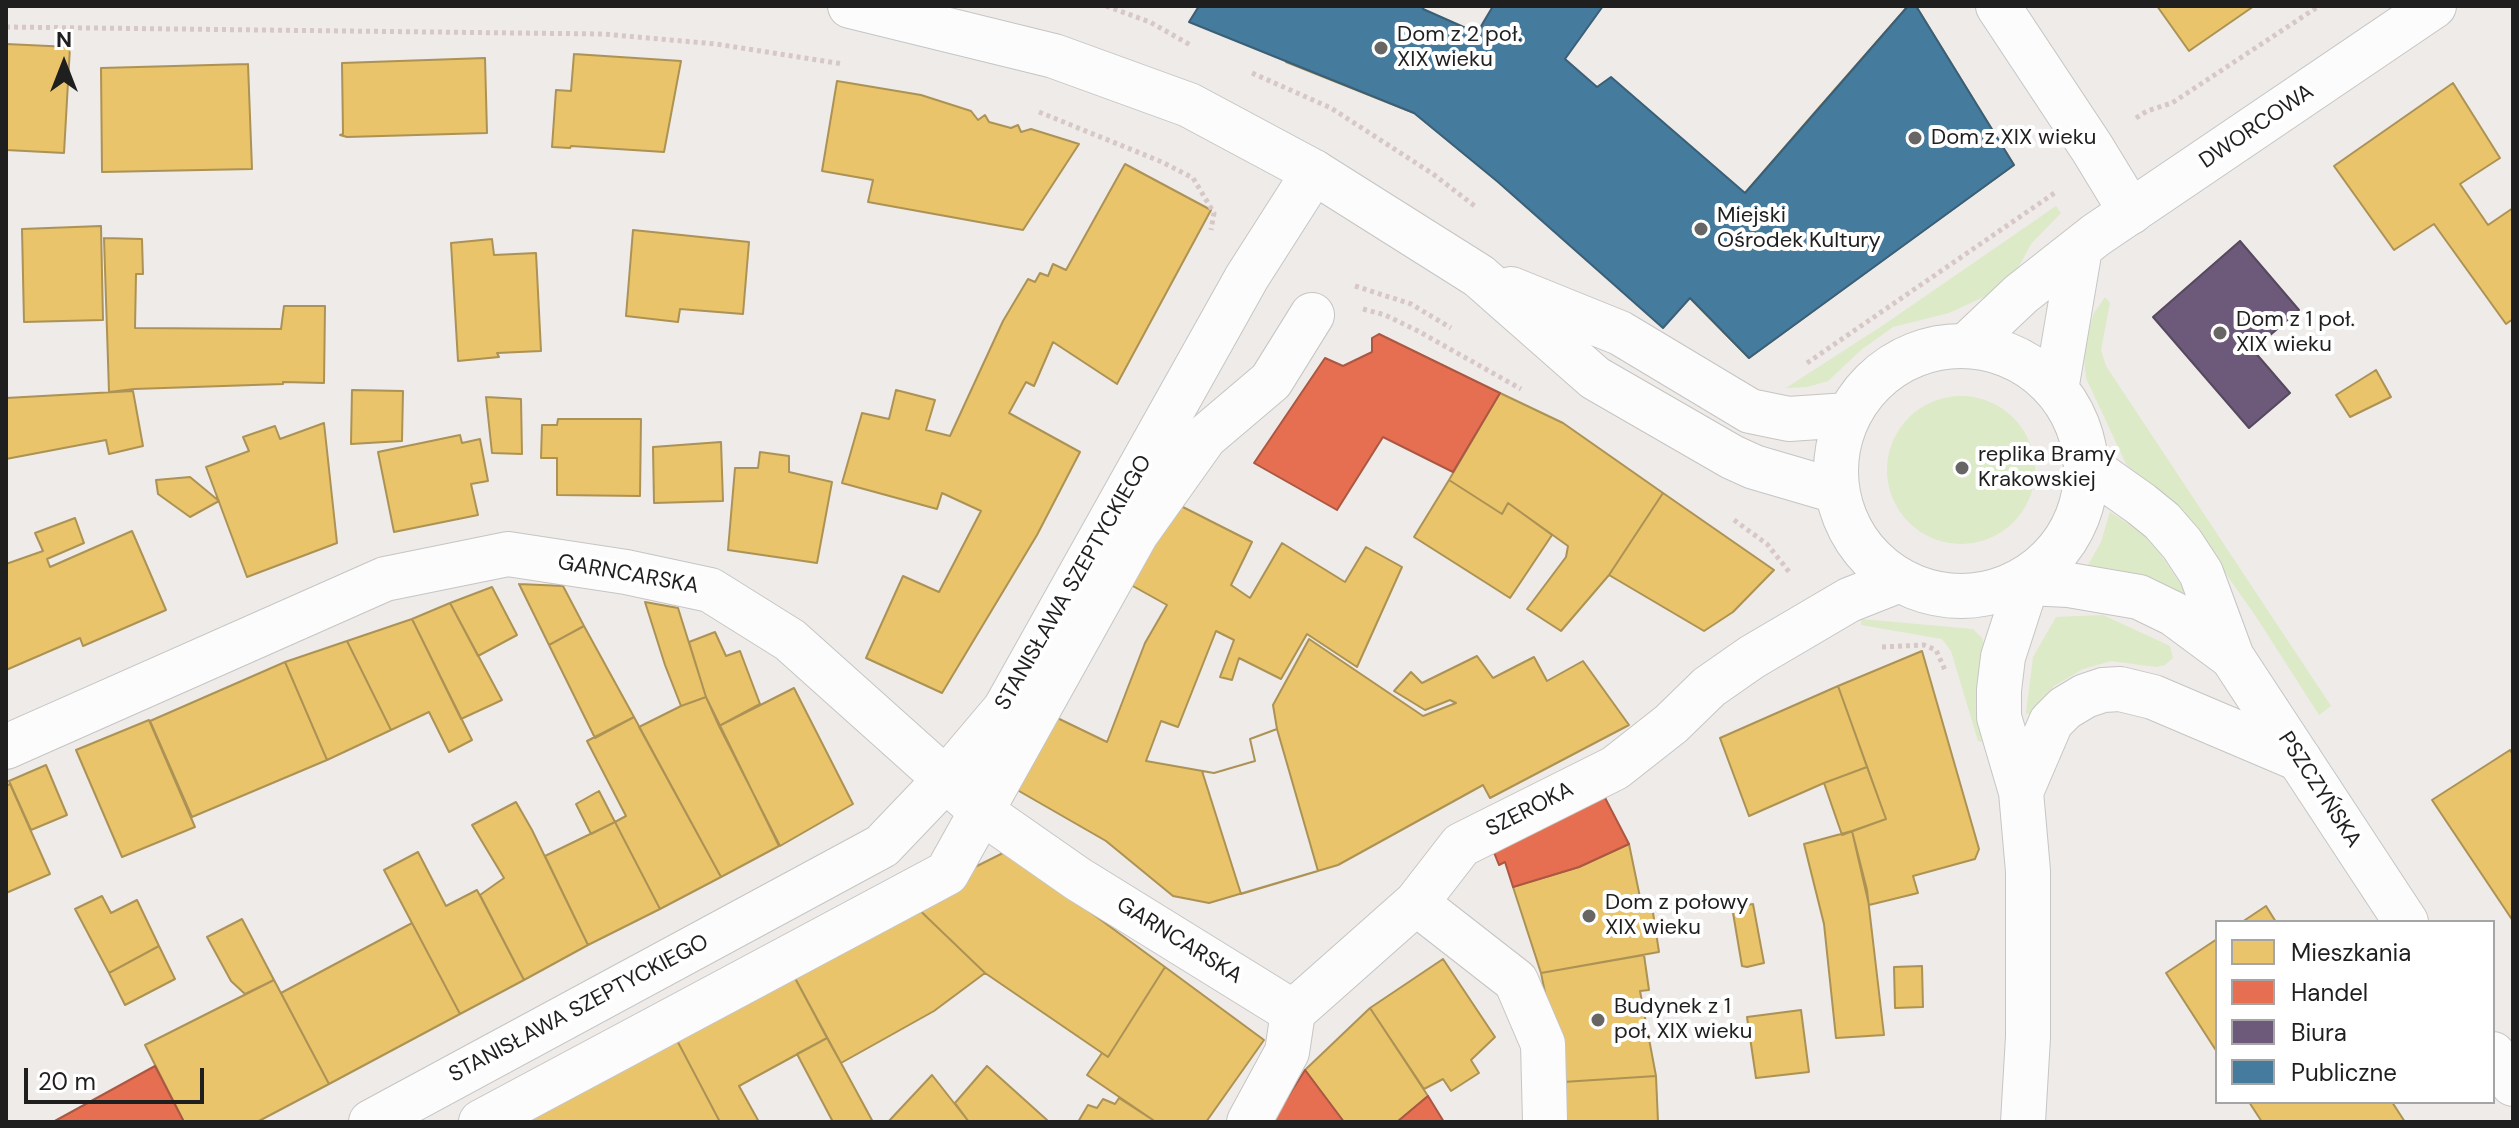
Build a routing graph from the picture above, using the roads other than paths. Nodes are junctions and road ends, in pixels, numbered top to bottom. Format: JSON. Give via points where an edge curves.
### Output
{"nodes":[{"id":1,"x":850,"y":6,"type":"edge"},
{"id":2,"x":1998,"y":6,"type":"edge"},
{"id":3,"x":2434,"y":6,"type":"edge"},
{"id":4,"x":1314,"y":172,"type":"junction"},
{"id":5,"x":2131,"y":212,"type":"junction"},
{"id":6,"x":2080,"y":248,"type":"junction"},
{"id":7,"x":1479,"y":276,"type":"junction"},
{"id":8,"x":1312,"y":315,"type":"dead end"},
{"id":9,"x":1966,"y":346,"type":"junction"},
{"id":10,"x":2056,"y":390,"type":"junction"},
{"id":11,"x":1848,"y":415,"type":"junction"},
{"id":12,"x":2086,"y":465,"type":"junction"},
{"id":13,"x":1836,"y":491,"type":"junction"},
{"id":14,"x":1897,"y":581,"type":"junction"},
{"id":15,"x":2027,"y":583,"type":"junction"},
{"id":16,"x":2232,"y":657,"type":"junction"},
{"id":17,"x":6,"y":747,"type":"edge"},
{"id":18,"x":2299,"y":759,"type":"junction"},
{"id":19,"x":945,"y":780,"type":"junction"},
{"id":20,"x":2021,"y":792,"type":"junction"},
{"id":21,"x":982,"y":812,"type":"junction"},
{"id":22,"x":1416,"y":903,"type":"junction"},
{"id":23,"x":2405,"y":920,"type":"edge"},
{"id":24,"x":1293,"y":1012,"type":"junction"},
{"id":25,"x":2495,"y":1057,"type":"edge"},
{"id":26,"x":2513,"y":1084,"type":"edge"},
{"id":27,"x":371,"y":1122,"type":"edge"},
{"id":28,"x":481,"y":1122,"type":"edge"},
{"id":29,"x":1249,"y":1122,"type":"edge"},
{"id":30,"x":1545,"y":1122,"type":"edge"},
{"id":31,"x":2023,"y":1122,"type":"edge"}],
"edges":[{"from":1,"to":4,"type":"street","via":[[1054,56],[1189,105]]},
{"from":2,"to":5,"type":"street"},
{"from":3,"to":5,"type":"street","name":"DWORCOWA"},
{"from":4,"to":7,"type":"street"},
{"from":4,"to":19,"type":"street","name":"STANISŁAWA SZEPTYCKIEGO","via":[[1257,261],[1005,709]]},
{"from":5,"to":6,"type":"street","name":"DWORCOWA"},
{"from":6,"to":9,"type":"street","name":"DWORCOWA"},
{"from":6,"to":10,"type":"street"},
{"from":7,"to":11,"type":"street","via":[[1620,333],[1750,411],[1789,419]]},
{"from":7,"to":13,"type":"street","via":[[1595,378],[1732,457]]},
{"from":8,"to":21,"type":"street","via":[[1271,381],[1205,437],[1136,534]]},
{"from":9,"to":10,"type":"street","via":[[2015,359]]},
{"from":9,"to":11,"type":"street","via":[[1918,353],[1895,364],[1876,378]]},
{"from":10,"to":12,"type":"street","via":[[2077,424]]},
{"from":11,"to":13,"type":"street","via":[[1835,465]]},
{"from":12,"to":15,"type":"street","via":[[2080,509],[2071,529]]},
{"from":12,"to":16,"type":"street","name":"PSZCZYŃSKA","via":[[2151,513],[2182,544],[2201,573]]},
{"from":13,"to":14,"type":"street","via":[[1842,513],[1865,552]]},
{"from":14,"to":15,"type":"street","via":[[1950,596]]},
{"from":14,"to":22,"type":"street","name":"SZEROKA","via":[[1849,600],[1752,657],[1615,768],[1461,845]]},
{"from":15,"to":16,"type":"street","name":"PSZCZYŃSKA","via":[[2139,597],[2174,614]]},
{"from":15,"to":20,"type":"street","via":[[2003,657],[1999,690],[1999,717]]},
{"from":16,"to":18,"type":"street","name":"PSZCZYŃSKA"},
{"from":17,"to":19,"type":"street","name":"GARNCARSKA","via":[[385,579],[508,554],[710,590],[790,640]]},
{"from":18,"to":20,"type":"street","via":[[2153,697],[2103,690],[2065,708],[2051,722]]},
{"from":18,"to":23,"type":"street","name":"PSZCZYŃSKA"},
{"from":19,"to":21,"type":"street","name":"GARNCARSKA"},
{"from":19,"to":27,"type":"street","name":"STANISŁAWA SZEPTYCKIEGO","via":[[882,846]]},
{"from":20,"to":31,"type":"street","via":[[2029,950]]},
{"from":21,"to":24,"type":"street","name":"GARNCARSKA","via":[[1078,879]]},
{"from":21,"to":28,"type":"street","via":[[947,873]]},
{"from":22,"to":24,"type":"street","name":"SZEROKA"},
{"from":22,"to":30,"type":"street","via":[[1516,981],[1543,1044]]},
{"from":24,"to":29,"type":"street","via":[[1287,1052]]},
{"from":25,"to":26,"type":"street"}]}
